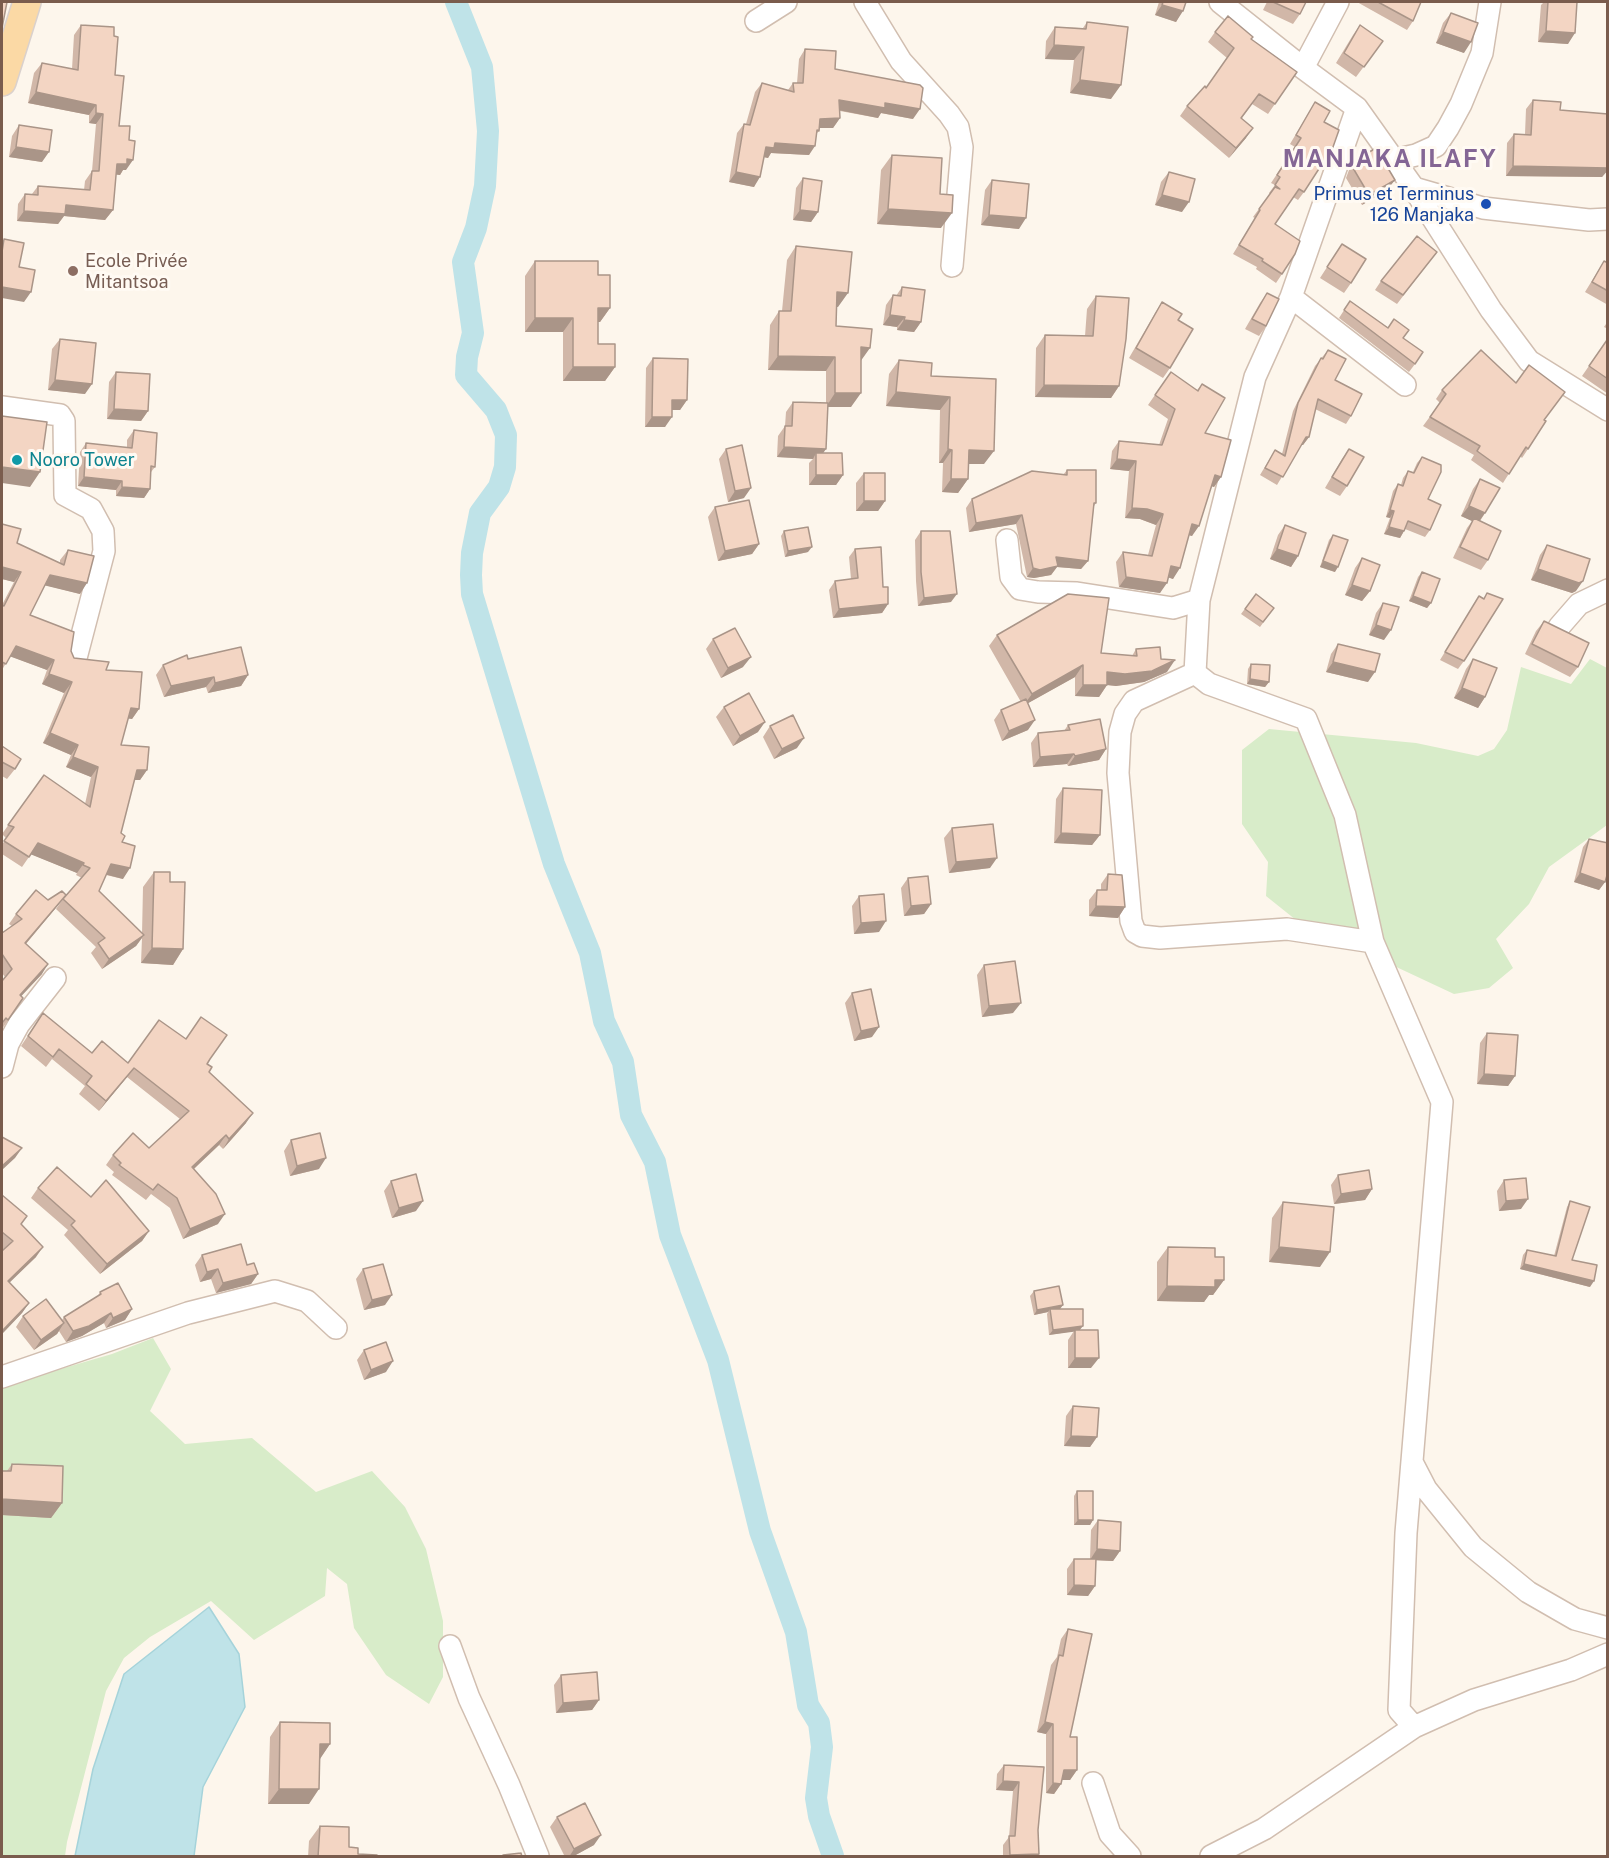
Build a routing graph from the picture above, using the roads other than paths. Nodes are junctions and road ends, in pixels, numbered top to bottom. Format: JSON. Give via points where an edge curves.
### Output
{"nodes":[{"id":1,"x":27,"y":2,"type":"edge"},
{"id":2,"x":786,"y":2,"type":"edge"},
{"id":3,"x":865,"y":2,"type":"edge"},
{"id":4,"x":1220,"y":2,"type":"edge"},
{"id":5,"x":1338,"y":2,"type":"edge"},
{"id":6,"x":1490,"y":2,"type":"edge"},
{"id":7,"x":756,"y":21,"type":"dead end"},
{"id":8,"x":1303,"y":68,"type":"junction"},
{"id":9,"x":2,"y":82,"type":"edge"},
{"id":10,"x":1357,"y":108,"type":"junction"},
{"id":11,"x":1394,"y":160,"type":"junction"},
{"id":12,"x":1414,"y":188,"type":"junction"},
{"id":13,"x":1608,"y":219,"type":"edge"},
{"id":14,"x":952,"y":266,"type":"dead end"},
{"id":15,"x":1291,"y":297,"type":"junction"},
{"id":16,"x":1405,"y":385,"type":"dead end"},
{"id":17,"x":2,"y":407,"type":"edge"},
{"id":18,"x":1608,"y":411,"type":"edge"},
{"id":19,"x":1007,"y":540,"type":"dead end"},
{"id":20,"x":1608,"y":590,"type":"edge"},
{"id":21,"x":1199,"y":600,"type":"junction"},
{"id":22,"x":1559,"y":627,"type":"edge"},
{"id":23,"x":76,"y":658,"type":"edge"},
{"id":24,"x":1195,"y":673,"type":"junction"},
{"id":25,"x":1373,"y":942,"type":"junction"},
{"id":26,"x":55,"y":978,"type":"dead end"},
{"id":27,"x":2,"y":1067,"type":"edge"},
{"id":28,"x":336,"y":1328,"type":"dead end"},
{"id":29,"x":2,"y":1377,"type":"edge"},
{"id":30,"x":1412,"y":1462,"type":"junction"},
{"id":31,"x":1608,"y":1628,"type":"edge"},
{"id":32,"x":450,"y":1646,"type":"dead end"},
{"id":33,"x":1608,"y":1653,"type":"edge"},
{"id":34,"x":1414,"y":1726,"type":"junction"},
{"id":35,"x":1093,"y":1783,"type":"dead end"},
{"id":36,"x":538,"y":1857,"type":"edge"},
{"id":37,"x":1130,"y":1857,"type":"edge"},
{"id":38,"x":1211,"y":1857,"type":"edge"}],
"edges":[{"from":1,"to":9,"type":"main road"},
{"from":2,"to":7,"type":"street"},
{"from":3,"to":14,"type":"street","via":[[901,61],[958,127],[962,147]]},
{"from":4,"to":8,"type":"street"},
{"from":5,"to":8,"type":"street"},
{"from":6,"to":11,"type":"street","via":[[1482,52],[1448,128],[1436,146]]},
{"from":8,"to":10,"type":"street"},
{"from":10,"to":11,"type":"street"},
{"from":10,"to":15,"type":"street"},
{"from":11,"to":12,"type":"street"},
{"from":12,"to":13,"type":"street","via":[[1483,207]]},
{"from":12,"to":18,"type":"street","via":[[1491,310],[1529,361]]},
{"from":15,"to":16,"type":"street"},
{"from":15,"to":21,"type":"street","via":[[1255,376]]},
{"from":17,"to":23,"type":"street","via":[[60,415],[64,421],[65,495],[91,509],[103,531],[105,551]]},
{"from":19,"to":21,"type":"street","via":[[1011,577],[1020,589],[1077,593],[1173,608]]},
{"from":20,"to":22,"type":"street","via":[[1579,604]]},
{"from":21,"to":24,"type":"street"},
{"from":24,"to":25,"type":"street","via":[[1209,684],[1306,719],[1345,815]]},
{"from":24,"to":25,"type":"street","via":[[1134,701],[1120,732],[1118,773],[1135,932],[1160,938],[1287,929]]},
{"from":25,"to":30,"type":"street","via":[[1442,1102]]},
{"from":26,"to":27,"type":"street","via":[[19,1024]]},
{"from":28,"to":29,"type":"street","via":[[307,1301],[275,1291],[188,1313]]},
{"from":30,"to":31,"type":"street","via":[[1426,1489],[1473,1547],[1528,1592],[1575,1619]]},
{"from":30,"to":34,"type":"street","via":[[1400,1710]]},
{"from":32,"to":36,"type":"street"},
{"from":33,"to":34,"type":"street","via":[[1571,1670],[1474,1700]]},
{"from":34,"to":38,"type":"street","via":[[1264,1829]]},
{"from":35,"to":37,"type":"street","via":[[1110,1834]]}]}
